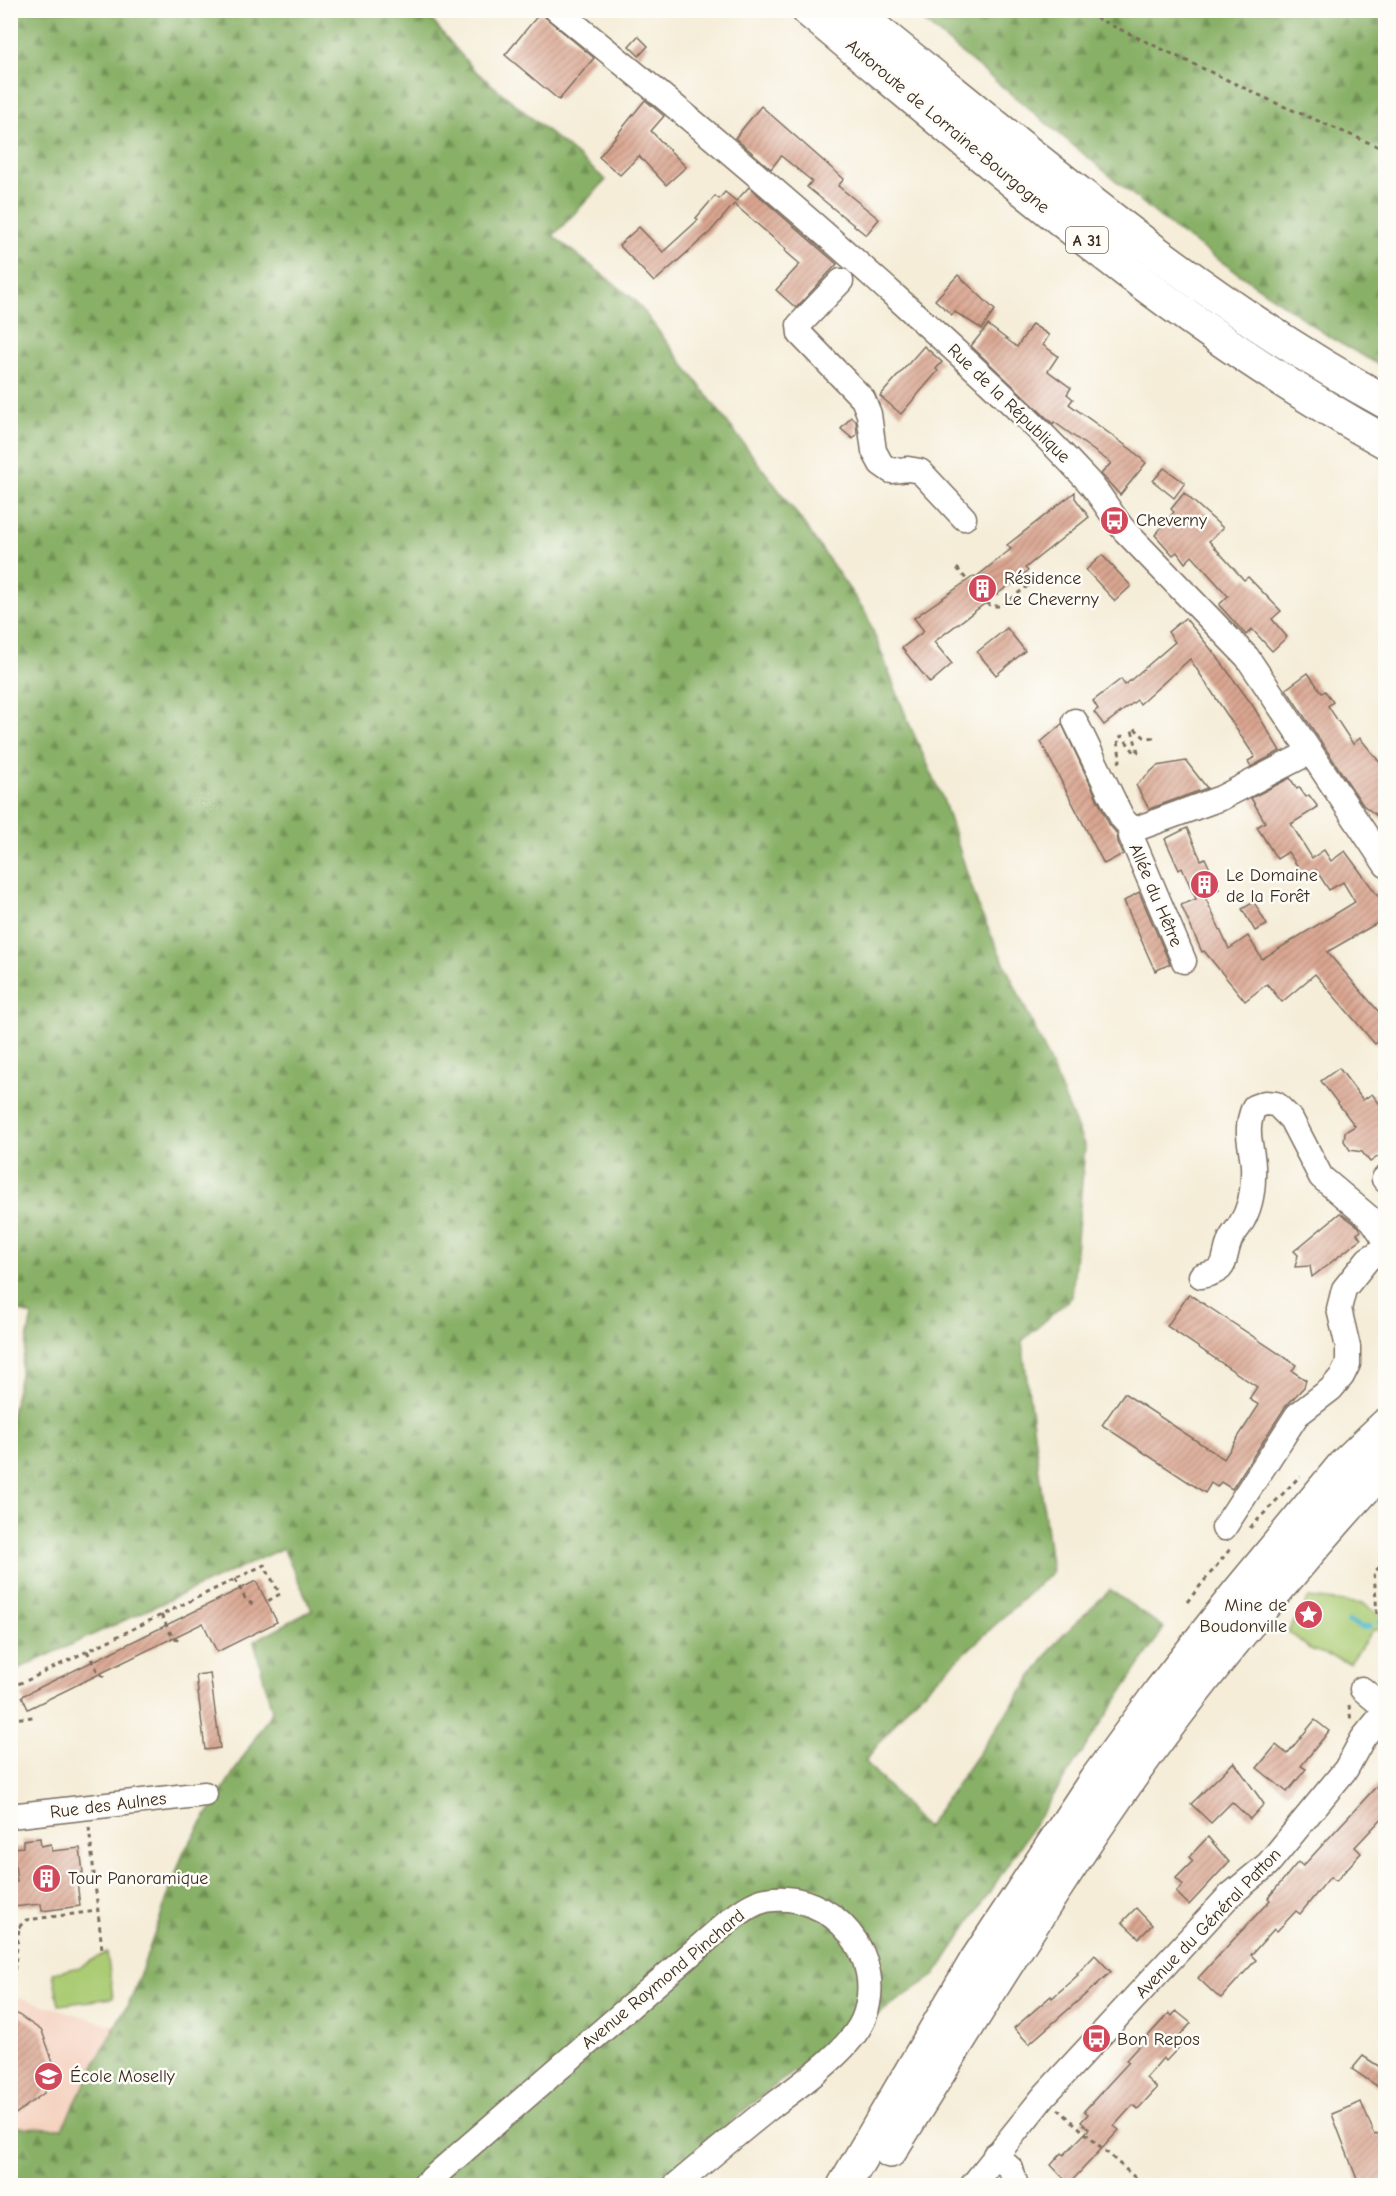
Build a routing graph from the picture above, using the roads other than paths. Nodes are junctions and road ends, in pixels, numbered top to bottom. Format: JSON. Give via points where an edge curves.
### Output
{"nodes":[{"id":1,"x":557,"y":10,"type":"edge"},
{"id":2,"x":808,"y":10,"type":"edge"},
{"id":3,"x":851,"y":10,"type":"edge"},
{"id":4,"x":841,"y":281,"type":"dead end"},
{"id":5,"x":1386,"y":402,"type":"edge"},
{"id":6,"x":1386,"y":442,"type":"edge"},
{"id":7,"x":964,"y":519,"type":"dead end"},
{"id":8,"x":1075,"y":722,"type":"dead end"},
{"id":9,"x":1310,"y":752,"type":"junction"},
{"id":10,"x":1133,"y":830,"type":"junction"},
{"id":11,"x":1386,"y":865,"type":"edge"},
{"id":12,"x":1184,"y":961,"type":"dead end"},
{"id":13,"x":1386,"y":1241,"type":"edge"},
{"id":14,"x":1386,"y":1248,"type":"edge"},
{"id":15,"x":1201,"y":1276,"type":"dead end"},
{"id":16,"x":1386,"y":1425,"type":"edge"},
{"id":17,"x":1365,"y":1472,"type":"edge"},
{"id":18,"x":1235,"y":1534,"type":"road end"},
{"id":19,"x":1362,"y":1689,"type":"dead end"},
{"id":20,"x":1386,"y":1710,"type":"edge"},
{"id":21,"x":205,"y":1794,"type":"dead end"},
{"id":22,"x":10,"y":1816,"type":"edge"},
{"id":23,"x":995,"y":2155,"type":"junction"},
{"id":24,"x":859,"y":2181,"type":"edge"},
{"id":25,"x":423,"y":2186,"type":"edge"},
{"id":26,"x":675,"y":2186,"type":"edge"},
{"id":27,"x":960,"y":2186,"type":"edge"},
{"id":28,"x":972,"y":2186,"type":"edge"},
{"id":29,"x":1016,"y":2186,"type":"edge"}],
"edges":[{"from":1,"to":9,"type":"street","name":"Rue de la République","via":[[834,242],[1024,415],[1092,485],[1125,531],[1238,646]]},
{"from":2,"to":6,"type":"highway","name":"Autoroute de Lorraine-Bourgogne","number":"A 31","via":[[1071,228],[1160,296],[1317,402]]},
{"from":3,"to":5,"type":"highway","name":"Autoroute de Lorraine-Bourgogne","number":"A 31","via":[[1135,237],[1278,338]]},
{"from":4,"to":7,"type":"street","via":[[799,325],[800,334],[863,399],[874,451],[881,464],[891,471],[920,471]]},
{"from":8,"to":10,"type":"street","via":[[1122,818]]},
{"from":9,"to":10,"type":"street","via":[[1221,798]]},
{"from":9,"to":11,"type":"street","name":"Rue de la République"},
{"from":10,"to":12,"type":"street","name":"Allée du Hêtre","via":[[1131,836]]},
{"from":13,"to":15,"type":"street","via":[[1372,1220],[1321,1177],[1291,1119],[1276,1104],[1265,1103],[1254,1107],[1247,1126],[1254,1174],[1250,1203],[1230,1239],[1224,1265],[1215,1273]]},
{"from":14,"to":18,"type":"street","via":[[1368,1259],[1344,1289],[1339,1310],[1348,1364],[1342,1376],[1297,1415]]},
{"from":16,"to":17,"type":"highway"},
{"from":17,"to":24,"type":"highway","via":[[1120,1791]]},
{"from":19,"to":20,"type":"street"},
{"from":20,"to":23,"type":"street","name":"Avenue du Général Patton","via":[[1363,1738],[1346,1769],[1268,1864],[1229,1896],[1044,2096]]},
{"from":21,"to":22,"type":"street","name":"Rue des Aulnes"},
{"from":23,"to":27,"type":"street","name":"Avenue du Général Patton"},
{"from":23,"to":28,"type":"street","name":"Avenue du Général Patton"},
{"from":23,"to":29,"type":"street","via":[[1011,2169]]},
{"from":25,"to":26,"type":"street","name":"Avenue Raymond Pinchard","via":[[744,1910],[756,1903],[779,1899],[821,1907],[846,1929],[862,1955],[869,1990],[862,2021],[845,2045],[818,2070]]}]}
